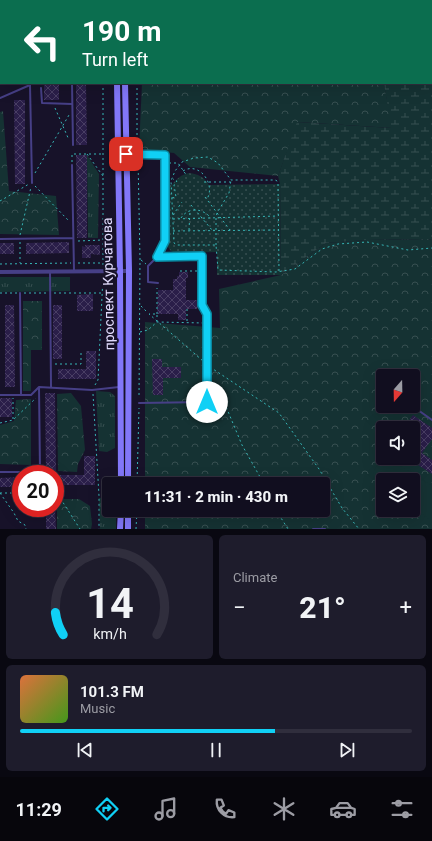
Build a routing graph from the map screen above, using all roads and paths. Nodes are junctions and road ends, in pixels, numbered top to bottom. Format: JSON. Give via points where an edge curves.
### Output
{"nodes":[{"id":1,"x":30,"y":84,"type":"edge"},
{"id":2,"x":72,"y":84,"type":"edge"},
{"id":3,"x":103,"y":84,"type":"edge"},
{"id":4,"x":117,"y":84,"type":"edge"},
{"id":5,"x":125,"y":84,"type":"edge"},
{"id":6,"x":137,"y":84,"type":"edge"},
{"id":7,"x":41,"y":88,"type":"dead end"},
{"id":8,"x":0,"y":98,"type":"edge"},
{"id":9,"x":53,"y":104,"type":"junction"},
{"id":10,"x":72,"y":104,"type":"junction"},
{"id":11,"x":72,"y":109,"type":"junction"},
{"id":12,"x":62,"y":126,"type":"junction"},
{"id":13,"x":69,"y":141,"type":"dead end"},
{"id":14,"x":72,"y":145,"type":"dead end"},
{"id":15,"x":87,"y":154,"type":"junction"},
{"id":16,"x":103,"y":154,"type":"junction"},
{"id":17,"x":126,"y":154,"type":"junction"},
{"id":18,"x":138,"y":154,"type":"junction"},
{"id":19,"x":165,"y":162,"type":"junction"},
{"id":20,"x":72,"y":165,"type":"joint"},
{"id":21,"x":180,"y":165,"type":"junction"},
{"id":22,"x":183,"y":171,"type":"junction"},
{"id":23,"x":187,"y":176,"type":"dead end"},
{"id":24,"x":103,"y":177,"type":"junction"},
{"id":25,"x":32,"y":179,"type":"junction"},
{"id":26,"x":172,"y":179,"type":"junction"},
{"id":27,"x":231,"y":180,"type":"junction"},
{"id":28,"x":204,"y":182,"type":"dead end"},
{"id":29,"x":208,"y":182,"type":"junction"},
{"id":30,"x":231,"y":182,"type":"junction"},
{"id":31,"x":32,"y":183,"type":"junction"},
{"id":32,"x":205,"y":197,"type":"dead end"},
{"id":33,"x":172,"y":198,"type":"junction"},
{"id":34,"x":207,"y":199,"type":"junction"},
{"id":35,"x":0,"y":201,"type":"edge"},
{"id":36,"x":182,"y":202,"type":"dead end"},
{"id":37,"x":191,"y":205,"type":"dead end"},
{"id":38,"x":195,"y":209,"type":"junction"},
{"id":39,"x":190,"y":211,"type":"junction"},
{"id":40,"x":218,"y":213,"type":"junction"},
{"id":41,"x":172,"y":216,"type":"junction"},
{"id":42,"x":278,"y":216,"type":"junction"},
{"id":43,"x":190,"y":218,"type":"junction"},
{"id":44,"x":203,"y":218,"type":"junction"},
{"id":45,"x":210,"y":218,"type":"junction"},
{"id":46,"x":216,"y":218,"type":"junction"},
{"id":47,"x":221,"y":218,"type":"junction"},
{"id":48,"x":173,"y":219,"type":"junction"},
{"id":49,"x":180,"y":219,"type":"junction"},
{"id":50,"x":73,"y":226,"type":"junction"},
{"id":51,"x":189,"y":230,"type":"junction"},
{"id":52,"x":213,"y":230,"type":"junction"},
{"id":53,"x":216,"y":230,"type":"junction"},
{"id":54,"x":231,"y":230,"type":"junction"},
{"id":55,"x":278,"y":230,"type":"junction"},
{"id":56,"x":173,"y":231,"type":"junction"},
{"id":57,"x":0,"y":239,"type":"edge"},
{"id":58,"x":20,"y":239,"type":"junction"},
{"id":59,"x":73,"y":240,"type":"junction"},
{"id":60,"x":103,"y":240,"type":"junction"},
{"id":61,"x":216,"y":245,"type":"junction"},
{"id":62,"x":432,"y":248,"type":"edge"},
{"id":63,"x":157,"y":257,"type":"junction"},
{"id":64,"x":140,"y":259,"type":"junction"},
{"id":65,"x":74,"y":263,"type":"junction"},
{"id":66,"x":103,"y":263,"type":"junction"},
{"id":67,"x":0,"y":264,"type":"edge"},
{"id":68,"x":20,"y":264,"type":"junction"},
{"id":69,"x":148,"y":266,"type":"junction"},
{"id":70,"x":103,"y":271,"type":"junction"},
{"id":71,"x":120,"y":271,"type":"junction"},
{"id":72,"x":129,"y":271,"type":"junction"},
{"id":73,"x":180,"y":271,"type":"dead end"},
{"id":74,"x":202,"y":271,"type":"junction"},
{"id":75,"x":279,"y":271,"type":"junction"},
{"id":76,"x":0,"y":272,"type":"edge"},
{"id":77,"x":50,"y":272,"type":"junction"},
{"id":78,"x":74,"y":272,"type":"junction"},
{"id":79,"x":158,"y":283,"type":"joint"},
{"id":80,"x":20,"y":293,"type":"dead end"},
{"id":81,"x":140,"y":305,"type":"junction"},
{"id":82,"x":187,"y":309,"type":"dead end"},
{"id":83,"x":149,"y":314,"type":"junction"},
{"id":84,"x":157,"y":314,"type":"junction"},
{"id":85,"x":157,"y":322,"type":"junction"},
{"id":86,"x":187,"y":323,"type":"junction"},
{"id":87,"x":207,"y":323,"type":"junction"},
{"id":88,"x":140,"y":332,"type":"junction"},
{"id":89,"x":81,"y":351,"type":"dead end"},
{"id":90,"x":50,"y":364,"type":"junction"},
{"id":91,"x":207,"y":364,"type":"junction"},
{"id":92,"x":207,"y":374,"type":"junction"},
{"id":93,"x":39,"y":387,"type":"junction"},
{"id":94,"x":51,"y":387,"type":"junction"},
{"id":95,"x":120,"y":387,"type":"junction"},
{"id":96,"x":92,"y":390,"type":"junction"},
{"id":97,"x":0,"y":395,"type":"edge"},
{"id":98,"x":13,"y":395,"type":"junction"},
{"id":99,"x":21,"y":395,"type":"junction"},
{"id":100,"x":39,"y":395,"type":"junction"},
{"id":101,"x":139,"y":403,"type":"junction"},
{"id":102,"x":420,"y":411,"type":"edge"},
{"id":103,"x":13,"y":420,"type":"junction"},
{"id":104,"x":432,"y":420,"type":"edge"},
{"id":105,"x":0,"y":423,"type":"edge"},
{"id":106,"x":0,"y":472,"type":"edge"},
{"id":107,"x":121,"y":477,"type":"edge"},
{"id":108,"x":128,"y":477,"type":"edge"},
{"id":109,"x":137,"y":477,"type":"edge"},
{"id":110,"x":260,"y":477,"type":"edge"},
{"id":111,"x":12,"y":492,"type":"edge"},
{"id":112,"x":0,"y":493,"type":"edge"},
{"id":113,"x":64,"y":504,"type":"edge"},
{"id":114,"x":121,"y":517,"type":"edge"},
{"id":115,"x":128,"y":517,"type":"edge"},
{"id":116,"x":137,"y":517,"type":"edge"},
{"id":117,"x":280,"y":517,"type":"edge"},
{"id":118,"x":26,"y":529,"type":"edge"},
{"id":119,"x":80,"y":529,"type":"edge"},
{"id":120,"x":99,"y":529,"type":"edge"},
{"id":121,"x":120,"y":529,"type":"edge"},
{"id":122,"x":128,"y":529,"type":"edge"},
{"id":123,"x":136,"y":529,"type":"edge"},
{"id":124,"x":288,"y":529,"type":"edge"},
{"id":125,"x":313,"y":529,"type":"edge"},
{"id":126,"x":324,"y":529,"type":"edge"},
{"id":127,"x":359,"y":529,"type":"edge"}],
"edges":[{"from":1,"to":8,"type":"lane"},
{"from":1,"to":25,"type":"lane"},
{"from":2,"to":10,"type":"lane"},
{"from":3,"to":16,"type":"path"},
{"from":4,"to":71,"type":"main road","name":"проспект Курчатова"},
{"from":5,"to":17,"type":"main road","name":"проспект Курчатова"},
{"from":6,"to":18,"type":"path"},
{"from":7,"to":9,"type":"lane","via":[[42,103]]},
{"from":9,"to":10,"type":"lane"},
{"from":9,"to":12,"type":"path"},
{"from":10,"to":11,"type":"lane"},
{"from":11,"to":12,"type":"path"},
{"from":11,"to":14,"type":"lane"},
{"from":12,"to":13,"type":"path"},
{"from":12,"to":25,"type":"path"},
{"from":15,"to":16,"type":"path"},
{"from":15,"to":20,"type":"path","via":[[72,154]]},
{"from":15,"to":24,"type":"path"},
{"from":16,"to":24,"type":"path"},
{"from":17,"to":18,"type":"lane"},
{"from":17,"to":72,"type":"main road","name":"проспект Курчатова"},
{"from":18,"to":19,"type":"lane","via":[[165,155]]},
{"from":18,"to":64,"type":"path"},
{"from":19,"to":21,"type":"path"},
{"from":19,"to":63,"type":"lane","via":[[165,241]]},
{"from":20,"to":50,"type":"lane"},
{"from":21,"to":22,"type":"path"},
{"from":21,"to":26,"type":"path"},
{"from":21,"to":27,"type":"path","via":[[194,158],[208,157],[218,163]]},
{"from":22,"to":23,"type":"path"},
{"from":22,"to":29,"type":"path","via":[[192,169],[201,172]]},
{"from":24,"to":60,"type":"path"},
{"from":25,"to":31,"type":"lane"},
{"from":26,"to":33,"type":"path"},
{"from":26,"to":33,"type":"path","via":[[177,181],[174,185],[176,197]]},
{"from":27,"to":30,"type":"path"},
{"from":27,"to":42,"type":"path","via":[[276,180]]},
{"from":28,"to":29,"type":"path"},
{"from":29,"to":30,"type":"path"},
{"from":29,"to":34,"type":"path","via":[[210,188]]},
{"from":30,"to":40,"type":"path","via":[[229,193]]},
{"from":31,"to":35,"type":"path"},
{"from":31,"to":50,"type":"path"},
{"from":31,"to":58,"type":"path"},
{"from":32,"to":34,"type":"path"},
{"from":33,"to":41,"type":"path"},
{"from":34,"to":40,"type":"path"},
{"from":36,"to":41,"type":"path"},
{"from":37,"to":38,"type":"path"},
{"from":38,"to":39,"type":"path"},
{"from":38,"to":44,"type":"path"},
{"from":38,"to":45,"type":"path","via":[[206,213]]},
{"from":39,"to":43,"type":"path"},
{"from":39,"to":49,"type":"path"},
{"from":40,"to":46,"type":"path"},
{"from":40,"to":47,"type":"path"},
{"from":41,"to":48,"type":"path"},
{"from":42,"to":47,"type":"path"},
{"from":42,"to":55,"type":"path"},
{"from":43,"to":44,"type":"path"},
{"from":43,"to":49,"type":"path"},
{"from":43,"to":51,"type":"path"},
{"from":44,"to":45,"type":"path"},
{"from":44,"to":52,"type":"path"},
{"from":45,"to":46,"type":"path"},
{"from":46,"to":47,"type":"path"},
{"from":46,"to":53,"type":"path"},
{"from":47,"to":54,"type":"path"},
{"from":48,"to":49,"type":"path"},
{"from":48,"to":56,"type":"path"},
{"from":50,"to":59,"type":"lane"},
{"from":51,"to":52,"type":"path"},
{"from":51,"to":56,"type":"path"},
{"from":52,"to":53,"type":"path"},
{"from":53,"to":54,"type":"path"},
{"from":53,"to":61,"type":"path"},
{"from":54,"to":55,"type":"path"},
{"from":55,"to":75,"type":"path"},
{"from":56,"to":61,"type":"path","via":[[174,243],[177,245]]},
{"from":57,"to":58,"type":"lane"},
{"from":58,"to":59,"type":"lane"},
{"from":58,"to":68,"type":"path"},
{"from":59,"to":60,"type":"path"},
{"from":59,"to":65,"type":"lane"},
{"from":60,"to":66,"type":"path"},
{"from":61,"to":75,"type":"path","via":[[218,270]]},
{"from":62,"to":75,"type":"path","via":[[408,250],[367,242],[338,244],[322,249],[295,269]]},
{"from":63,"to":69,"type":"lane"},
{"from":63,"to":74,"type":"lane","via":[[202,256]]},
{"from":64,"to":69,"type":"path"},
{"from":64,"to":81,"type":"path"},
{"from":65,"to":66,"type":"path"},
{"from":65,"to":68,"type":"path"},
{"from":65,"to":78,"type":"lane"},
{"from":66,"to":70,"type":"path"},
{"from":67,"to":68,"type":"path"},
{"from":69,"to":79,"type":"lane","via":[[148,282]]},
{"from":70,"to":71,"type":"street"},
{"from":70,"to":78,"type":"street"},
{"from":70,"to":96,"type":"path","via":[[98,380]]},
{"from":71,"to":72,"type":"street"},
{"from":71,"to":95,"type":"main road","name":"проспект Курчатова"},
{"from":72,"to":108,"type":"main road","name":"проспект Курчатова"},
{"from":73,"to":74,"type":"path"},
{"from":74,"to":87,"type":"lane","via":[[202,305],[207,314]]},
{"from":76,"to":77,"type":"street"},
{"from":77,"to":78,"type":"street"},
{"from":77,"to":90,"type":"lane"},
{"from":79,"to":84,"type":"path"},
{"from":80,"to":99,"type":"lane"},
{"from":81,"to":83,"type":"path"},
{"from":81,"to":88,"type":"path"},
{"from":82,"to":86,"type":"path"},
{"from":83,"to":84,"type":"path"},
{"from":83,"to":85,"type":"path"},
{"from":84,"to":85,"type":"path"},
{"from":85,"to":86,"type":"path"},
{"from":85,"to":88,"type":"path","via":[[148,330]]},
{"from":85,"to":91,"type":"path"},
{"from":86,"to":87,"type":"path"},
{"from":87,"to":91,"type":"lane"},
{"from":88,"to":101,"type":"path"},
{"from":89,"to":90,"type":"path","via":[[81,364]]},
{"from":90,"to":94,"type":"lane"},
{"from":91,"to":92,"type":"lane"},
{"from":91,"to":127,"type":"path","via":[[279,413],[319,469],[342,508]]},
{"from":92,"to":101,"type":"lane","via":[[207,402]]},
{"from":92,"to":110,"type":"path","via":[[222,397],[242,445]]},
{"from":93,"to":94,"type":"lane"},
{"from":93,"to":99,"type":"lane","via":[[31,395]]},
{"from":93,"to":100,"type":"lane"},
{"from":94,"to":96,"type":"lane"},
{"from":95,"to":96,"type":"lane"},
{"from":95,"to":107,"type":"main road","name":"проспект Курчатова"},
{"from":96,"to":120,"type":"path"},
{"from":97,"to":98,"type":"lane"},
{"from":98,"to":99,"type":"lane"},
{"from":98,"to":103,"type":"path"},
{"from":100,"to":103,"type":"path"},
{"from":100,"to":106,"type":"lane","via":[[40,472]]},
{"from":101,"to":109,"type":"path"},
{"from":102,"to":104,"type":"lane"},
{"from":103,"to":105,"type":"path"},
{"from":111,"to":112,"type":"path"},
{"from":112,"to":118,"type":"path"},
{"from":113,"to":119,"type":"path"},
{"from":114,"to":121,"type":"main road"},
{"from":115,"to":122,"type":"main road"},
{"from":116,"to":123,"type":"path"},
{"from":117,"to":124,"type":"path"},
{"from":125,"to":126,"type":"lane"}]}
